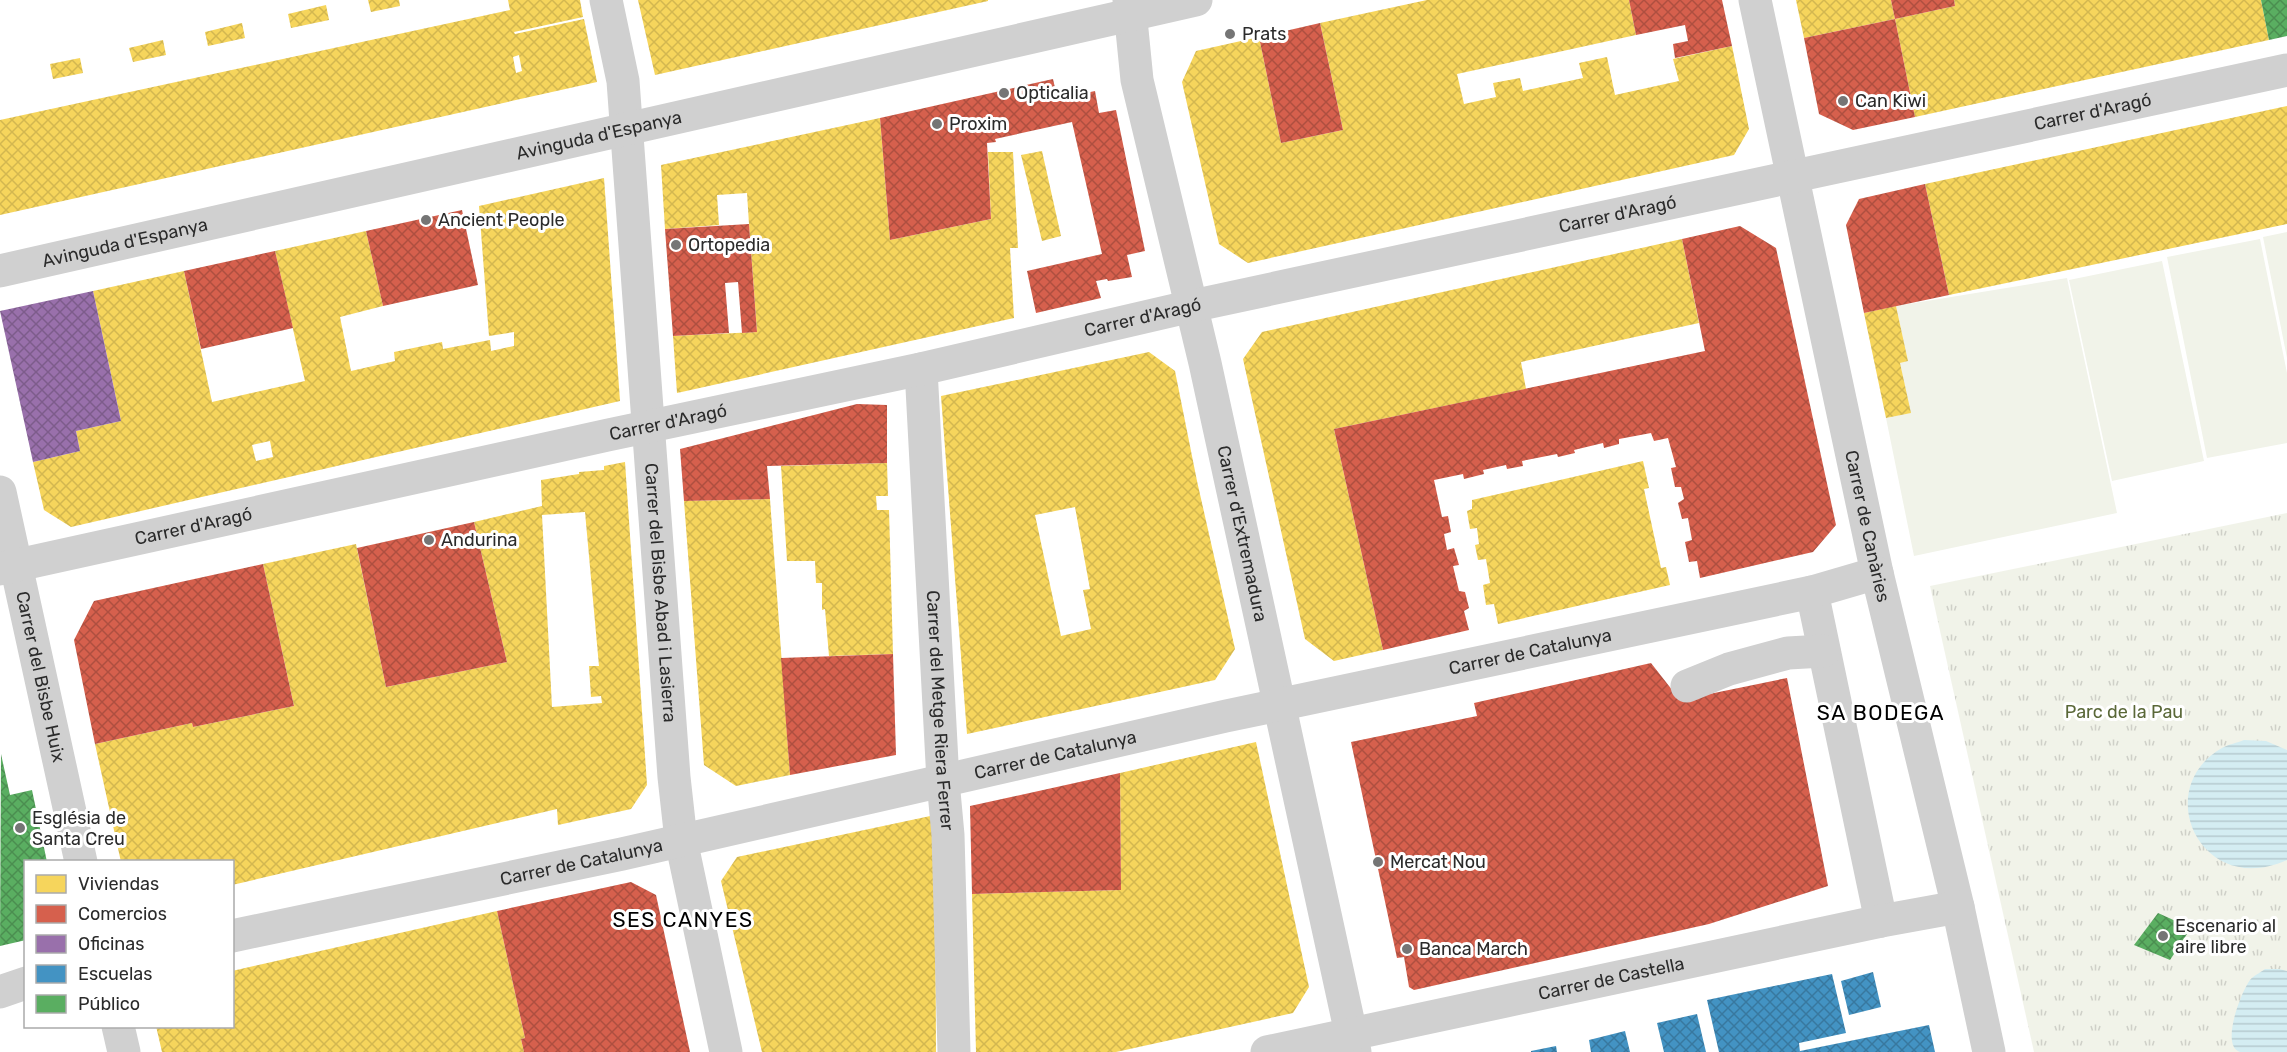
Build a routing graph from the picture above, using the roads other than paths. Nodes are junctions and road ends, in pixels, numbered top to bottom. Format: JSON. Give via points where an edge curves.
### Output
{"nodes":[{"id":1,"x":606,"y":0,"type":"edge"},
{"id":2,"x":1196,"y":0,"type":"edge"},
{"id":3,"x":1755,"y":0,"type":"edge"},
{"id":4,"x":1129,"y":8,"type":"edge"},
{"id":5,"x":2287,"y":70,"type":"edge"},
{"id":6,"x":625,"y":129,"type":"junction"},
{"id":7,"x":1794,"y":178,"type":"junction"},
{"id":8,"x":0,"y":271,"type":"edge"},
{"id":9,"x":1192,"y":306,"type":"junction"},
{"id":10,"x":921,"y":369,"type":"junction"},
{"id":11,"x":647,"y":427,"type":"junction"},
{"id":12,"x":0,"y":492,"type":"edge"},
{"id":13,"x":8,"y":567,"type":"edge"},
{"id":14,"x":1877,"y":573,"type":"junction"},
{"id":15,"x":1812,"y":592,"type":"junction"},
{"id":16,"x":1824,"y":651,"type":"junction"},
{"id":17,"x":1688,"y":686,"type":"dead end"},
{"id":18,"x":1279,"y":705,"type":"junction"},
{"id":19,"x":943,"y":781,"type":"junction"},
{"id":20,"x":681,"y":840,"type":"junction"},
{"id":21,"x":81,"y":860,"type":"edge"},
{"id":22,"x":1958,"y":907,"type":"junction"},
{"id":23,"x":1881,"y":921,"type":"junction"},
{"id":24,"x":234,"y":936,"type":"edge"},
{"id":25,"x":24,"y":985,"type":"edge"},
{"id":26,"x":0,"y":992,"type":"edge"},
{"id":27,"x":118,"y":1028,"type":"edge"},
{"id":28,"x":1353,"y":1043,"type":"edge"},
{"id":29,"x":124,"y":1052,"type":"edge"},
{"id":30,"x":726,"y":1052,"type":"edge"},
{"id":31,"x":954,"y":1052,"type":"edge"},
{"id":32,"x":1267,"y":1052,"type":"edge"},
{"id":33,"x":1989,"y":1052,"type":"edge"}],
"edges":[{"from":1,"to":6,"type":"street","name":"Carrer del Bisbe Abad i Lasierra","via":[[622,81]]},
{"from":2,"to":4,"type":"street","name":"Avinguda d'Espanya"},
{"from":3,"to":7,"type":"street","name":"Carrer de Canàries"},
{"from":4,"to":6,"type":"street","name":"Avinguda d'Espanya"},
{"from":4,"to":9,"type":"street","name":"Carrer d'Extremadura","via":[[1137,80]]},
{"from":5,"to":7,"type":"street","name":"Carrer d'Aragó"},
{"from":6,"to":8,"type":"street","name":"Avinguda d'Espanya"},
{"from":6,"to":11,"type":"street","name":"Carrer del Bisbe Abad i Lasierra"},
{"from":7,"to":9,"type":"street","name":"Carrer d'Aragó"},
{"from":7,"to":14,"type":"street","name":"Carrer de Canàries"},
{"from":9,"to":10,"type":"street","name":"Carrer d'Aragó"},
{"from":9,"to":18,"type":"street","name":"Carrer d'Extremadura"},
{"from":10,"to":11,"type":"street","name":"Carrer d'Aragó"},
{"from":10,"to":19,"type":"street","name":"Carrer del Metge Riera Ferrer"},
{"from":11,"to":13,"type":"street","name":"Carrer d'Aragó"},
{"from":11,"to":20,"type":"street","name":"Carrer del Bisbe Abad i Lasierra"},
{"from":12,"to":13,"type":"street","name":"Carrer del Bisbe Huix"},
{"from":13,"to":21,"type":"street","name":"Carrer del Bisbe Huix"},
{"from":14,"to":15,"type":"street","name":"Carrer de Catalunya"},
{"from":14,"to":22,"type":"street","name":"Carrer de Canàries"},
{"from":15,"to":16,"type":"street"},
{"from":15,"to":18,"type":"street","name":"Carrer de Catalunya"},
{"from":16,"to":17,"type":"street","via":[[1788,653],[1728,669]]},
{"from":16,"to":23,"type":"street"},
{"from":18,"to":19,"type":"street","name":"Carrer de Catalunya"},
{"from":18,"to":28,"type":"street","name":"Carrer d'Extremadura"},
{"from":19,"to":20,"type":"street","name":"Carrer de Catalunya"},
{"from":19,"to":31,"type":"street","name":"Carrer del Metge Riera Ferrer"},
{"from":20,"to":24,"type":"street","name":"Carrer de Catalunya"},
{"from":20,"to":30,"type":"street","name":"Carrer del Bisbe Abad i Lasierra"},
{"from":22,"to":23,"type":"street","name":"Carrer de Castella"},
{"from":22,"to":33,"type":"street","name":"Carrer de Canàries"},
{"from":23,"to":28,"type":"street","name":"Carrer de Castella"},
{"from":25,"to":26,"type":"street"},
{"from":27,"to":29,"type":"street"},
{"from":28,"to":32,"type":"street","name":"Carrer de Castella"}]}
